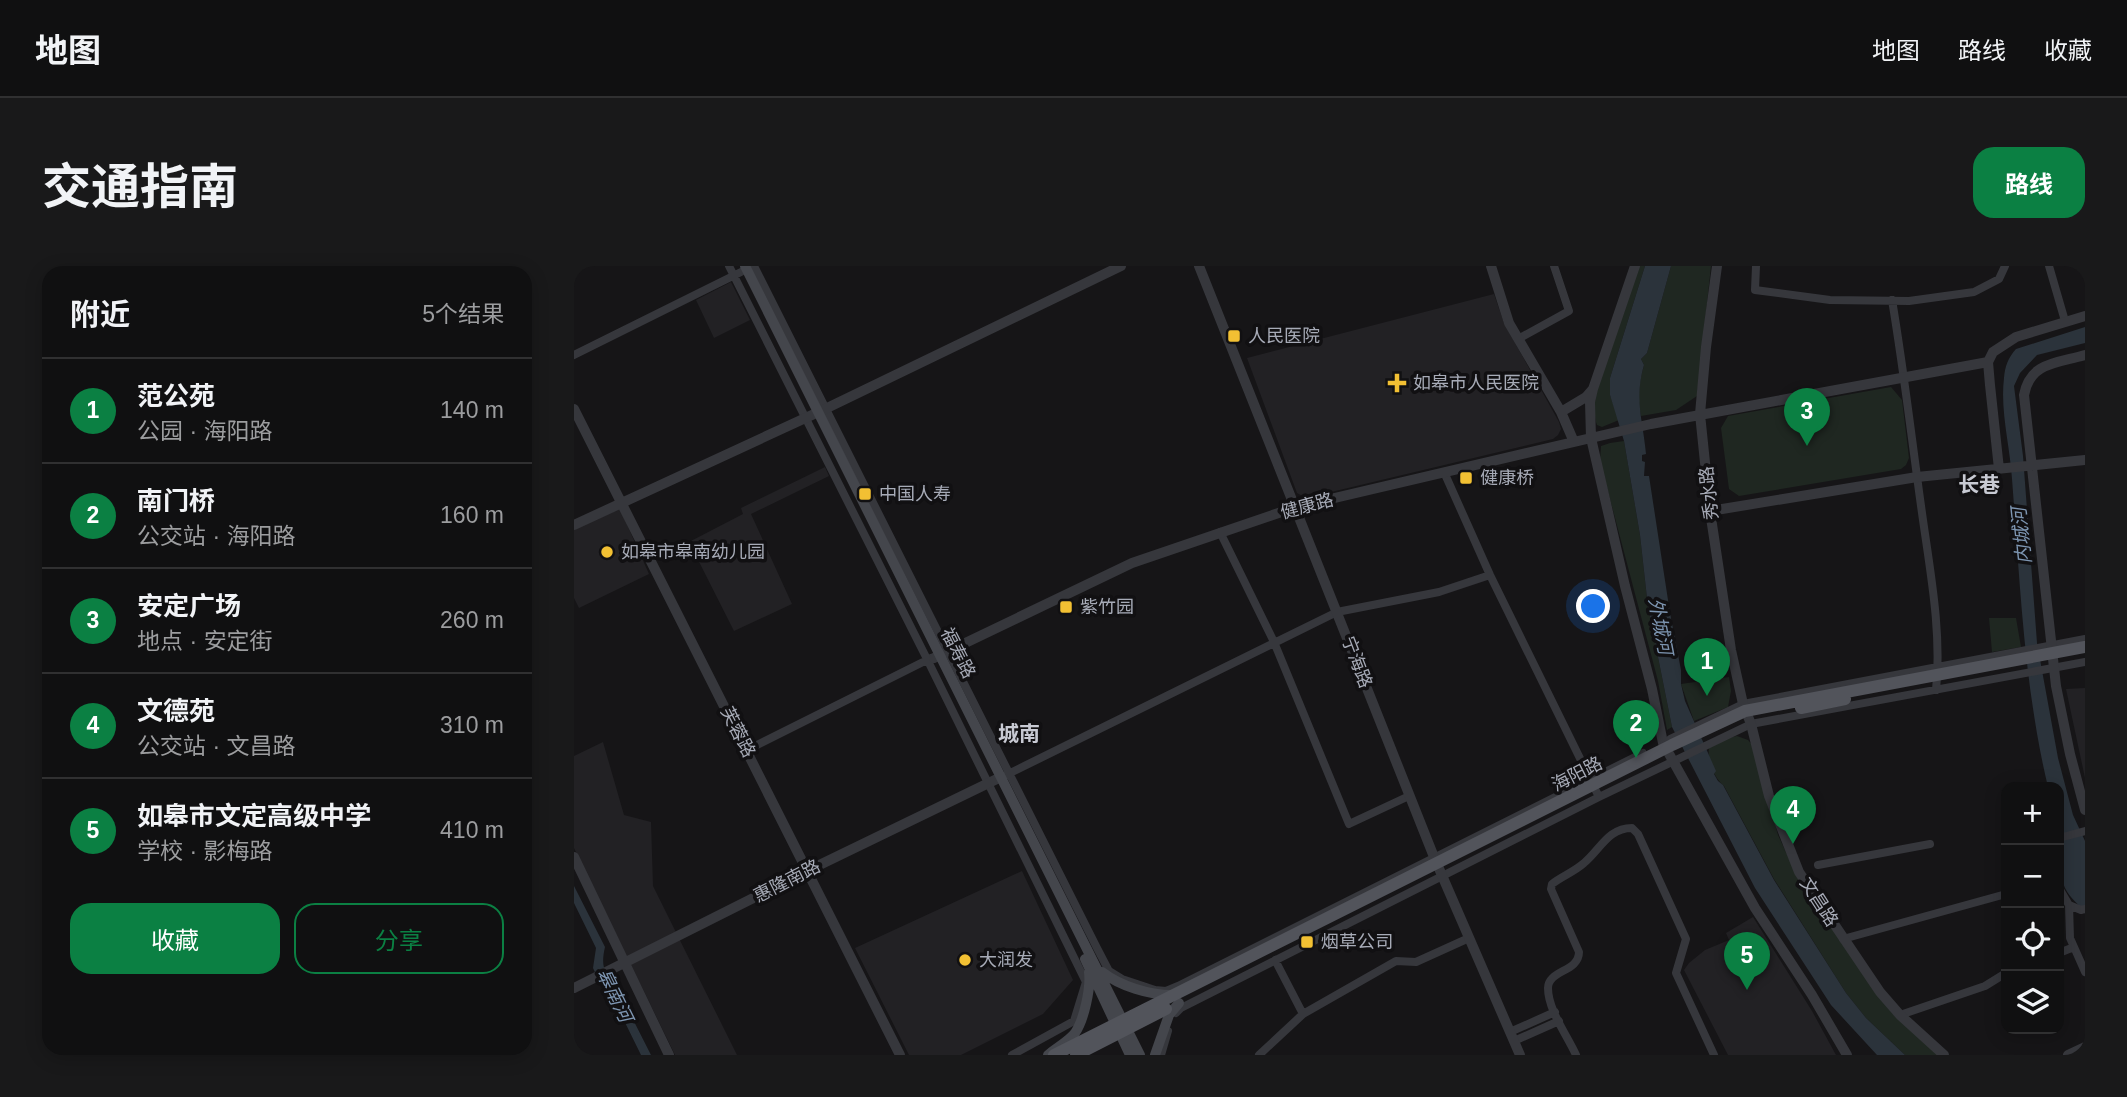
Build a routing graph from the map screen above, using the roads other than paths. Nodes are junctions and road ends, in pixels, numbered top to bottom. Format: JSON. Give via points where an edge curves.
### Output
{"nodes":[{"id":1,"x":729,"y":266,"type":"edge"},
{"id":2,"x":754,"y":266,"type":"edge"},
{"id":3,"x":1121,"y":266,"type":"edge"},
{"id":4,"x":1491,"y":266,"type":"edge"},
{"id":5,"x":1554,"y":266,"type":"edge"},
{"id":6,"x":1717,"y":266,"type":"edge"},
{"id":7,"x":1756,"y":266,"type":"edge"},
{"id":8,"x":2006,"y":266,"type":"edge"},
{"id":9,"x":2049,"y":266,"type":"edge"},
{"id":10,"x":1201,"y":267,"type":"edge"},
{"id":11,"x":1633,"y":268,"type":"edge"},
{"id":12,"x":740,"y":270,"type":"edge"},
{"id":13,"x":1892,"y":300,"type":"junction"},
{"id":14,"x":2085,"y":316,"type":"edge"},
{"id":15,"x":2065,"y":321,"type":"junction"},
{"id":16,"x":1518,"y":338,"type":"junction"},
{"id":17,"x":574,"y":355,"type":"edge"},
{"id":18,"x":2085,"y":355,"type":"edge"},
{"id":19,"x":1989,"y":362,"type":"junction"},
{"id":20,"x":1905,"y":377,"type":"junction"},
{"id":21,"x":1593,"y":389,"type":"junction"},
{"id":22,"x":574,"y":409,"type":"edge"},
{"id":23,"x":1561,"y":412,"type":"junction"},
{"id":24,"x":815,"y":413,"type":"junction"},
{"id":25,"x":1700,"y":414,"type":"junction"},
{"id":26,"x":1591,"y":438,"type":"junction"},
{"id":27,"x":1574,"y":442,"type":"junction"},
{"id":28,"x":2085,"y":460,"type":"edge"},
{"id":29,"x":2030,"y":465,"type":"junction"},
{"id":30,"x":2001,"y":469,"type":"junction"},
{"id":31,"x":1444,"y":472,"type":"junction"},
{"id":32,"x":1917,"y":477,"type":"junction"},
{"id":33,"x":621,"y":503,"type":"junction"},
{"id":34,"x":1296,"y":507,"type":"junction"},
{"id":35,"x":1710,"y":511,"type":"junction"},
{"id":36,"x":574,"y":525,"type":"edge"},
{"id":37,"x":1220,"y":532,"type":"junction"},
{"id":38,"x":1490,"y":575,"type":"junction"},
{"id":39,"x":1337,"y":612,"type":"junction"},
{"id":40,"x":2085,"y":639,"type":"edge"},
{"id":41,"x":1274,"y":642,"type":"junction"},
{"id":42,"x":2085,"y":647,"type":"edge"},
{"id":43,"x":2085,"y":655,"type":"edge"},
{"id":44,"x":937,"y":656,"type":"junction"},
{"id":45,"x":2047,"y":658,"type":"junction"},
{"id":46,"x":2085,"y":662,"type":"edge"},
{"id":47,"x":1937,"y":678,"type":"junction"},
{"id":48,"x":1747,"y":714,"type":"junction"},
{"id":49,"x":747,"y":750,"type":"junction"},
{"id":50,"x":1671,"y":751,"type":"junction"},
{"id":51,"x":998,"y":779,"type":"junction"},
{"id":52,"x":1595,"y":788,"type":"junction"},
{"id":53,"x":1409,"y":796,"type":"junction"},
{"id":54,"x":2085,"y":810,"type":"edge"},
{"id":55,"x":2082,"y":831,"type":"edge"},
{"id":56,"x":2064,"y":836,"type":"edge"},
{"id":57,"x":1930,"y":844,"type":"dead end"},
{"id":58,"x":574,"y":857,"type":"edge"},
{"id":59,"x":1818,"y":865,"type":"dead end"},
{"id":60,"x":1438,"y":867,"type":"junction"},
{"id":61,"x":807,"y":871,"type":"junction"},
{"id":62,"x":2001,"y":895,"type":"edge"},
{"id":63,"x":2064,"y":897,"type":"edge"},
{"id":64,"x":2068,"y":905,"type":"junction"},
{"id":65,"x":2083,"y":909,"type":"edge"},
{"id":66,"x":1469,"y":938,"type":"junction"},
{"id":67,"x":1843,"y":939,"type":"junction"},
{"id":68,"x":2074,"y":947,"type":"junction"},
{"id":69,"x":2064,"y":951,"type":"edge"},
{"id":70,"x":1275,"y":960,"type":"junction"},
{"id":71,"x":624,"y":963,"type":"junction"},
{"id":72,"x":1094,"y":968,"type":"junction"},
{"id":73,"x":2085,"y":972,"type":"edge"},
{"id":74,"x":2001,"y":976,"type":"edge"},
{"id":75,"x":574,"y":988,"type":"edge"},
{"id":76,"x":1177,"y":999,"type":"junction"},
{"id":77,"x":1303,"y":1014,"type":"junction"},
{"id":78,"x":1900,"y":1015,"type":"junction"},
{"id":79,"x":1557,"y":1016,"type":"junction"},
{"id":80,"x":1122,"y":1026,"type":"junction"},
{"id":81,"x":1512,"y":1036,"type":"junction"},
{"id":82,"x":2085,"y":1047,"type":"edge"},
{"id":83,"x":669,"y":1055,"type":"edge"},
{"id":84,"x":900,"y":1055,"type":"edge"},
{"id":85,"x":1012,"y":1055,"type":"edge"},
{"id":86,"x":1048,"y":1055,"type":"edge"},
{"id":87,"x":1054,"y":1055,"type":"edge"},
{"id":88,"x":1076,"y":1055,"type":"edge"},
{"id":89,"x":1130,"y":1055,"type":"edge"},
{"id":90,"x":1140,"y":1055,"type":"edge"},
{"id":91,"x":1155,"y":1055,"type":"edge"},
{"id":92,"x":1161,"y":1055,"type":"edge"},
{"id":93,"x":1259,"y":1055,"type":"edge"},
{"id":94,"x":1520,"y":1055,"type":"edge"},
{"id":95,"x":1576,"y":1055,"type":"edge"},
{"id":96,"x":1714,"y":1055,"type":"edge"},
{"id":97,"x":1847,"y":1055,"type":"edge"},
{"id":98,"x":1944,"y":1055,"type":"edge"},
{"id":99,"x":2068,"y":1055,"type":"edge"}],
"edges":[{"from":1,"to":12,"type":"street"},
{"from":2,"to":24,"type":"street"},
{"from":3,"to":24,"type":"street"},
{"from":4,"to":16,"type":"street","via":[[1504,311]]},
{"from":5,"to":16,"type":"street","via":[[1569,312]]},
{"from":6,"to":25,"type":"street","name":"秀水路"},
{"from":7,"to":13,"type":"street","via":[[1755,290],[1830,300]]},
{"from":8,"to":13,"type":"street","via":[[1999,279],[1974,292]]},
{"from":9,"to":15,"type":"street"},
{"from":10,"to":34,"type":"street","name":"宁海路"},
{"from":11,"to":21,"type":"street"},
{"from":12,"to":17,"type":"street"},
{"from":12,"to":24,"type":"main road","name":"福寿路"},
{"from":13,"to":20,"type":"street"},
{"from":14,"to":15,"type":"street"},
{"from":15,"to":19,"type":"street","via":[[2016,337],[1993,352]]},
{"from":16,"to":23,"type":"street"},
{"from":18,"to":29,"type":"street","via":[[2040,367],[2026,382]]},
{"from":19,"to":20,"type":"street","name":"健康路"},
{"from":19,"to":30,"type":"street"},
{"from":20,"to":25,"type":"street","name":"健康路"},
{"from":20,"to":32,"type":"street"},
{"from":21,"to":23,"type":"street"},
{"from":21,"to":26,"type":"street"},
{"from":22,"to":33,"type":"street","name":"芙蓉路"},
{"from":23,"to":27,"type":"street"},
{"from":24,"to":33,"type":"street"},
{"from":24,"to":44,"type":"main road","name":"福寿路"},
{"from":25,"to":26,"type":"street","name":"健康路"},
{"from":25,"to":35,"type":"street","name":"秀水路"},
{"from":26,"to":27,"type":"street","name":"健康路"},
{"from":26,"to":50,"type":"street","via":[[1625,586]]},
{"from":27,"to":31,"type":"street","name":"健康路"},
{"from":28,"to":29,"type":"street"},
{"from":29,"to":30,"type":"street"},
{"from":29,"to":45,"type":"street"},
{"from":30,"to":32,"type":"street"},
{"from":31,"to":34,"type":"street","name":"健康路"},
{"from":31,"to":38,"type":"street"},
{"from":32,"to":35,"type":"street"},
{"from":32,"to":47,"type":"street","via":[[1933,600]]},
{"from":33,"to":36,"type":"street"},
{"from":33,"to":49,"type":"street","name":"芙蓉路"},
{"from":34,"to":37,"type":"street","name":"健康路"},
{"from":34,"to":39,"type":"street","name":"宁海路"},
{"from":35,"to":48,"type":"street","name":"秀水路","via":[[1731,650]]},
{"from":37,"to":41,"type":"street"},
{"from":37,"to":44,"type":"street","name":"健康路","via":[[1132,563]]},
{"from":38,"to":39,"type":"street","via":[[1439,592]]},
{"from":38,"to":52,"type":"street"},
{"from":39,"to":41,"type":"street"},
{"from":39,"to":53,"type":"street","name":"宁海路"},
{"from":40,"to":45,"type":"street"},
{"from":41,"to":51,"type":"street"},
{"from":41,"to":53,"type":"street","via":[[1349,824]]},
{"from":42,"to":45,"type":"main road","name":"海阳路"},
{"from":43,"to":45,"type":"main road","name":"海阳路"},
{"from":44,"to":49,"type":"street"},
{"from":44,"to":51,"type":"main road","name":"福寿路"},
{"from":45,"to":46,"type":"street"},
{"from":45,"to":47,"type":"main road","name":"海阳路"},
{"from":45,"to":54,"type":"street"},
{"from":47,"to":48,"type":"main road","name":"海阳路"},
{"from":48,"to":50,"type":"main road","name":"海阳路"},
{"from":48,"to":67,"type":"street","name":"文昌路","via":[[1769,796],[1799,872]]},
{"from":49,"to":61,"type":"street","name":"芙蓉路"},
{"from":50,"to":52,"type":"main road","name":"海阳路"},
{"from":50,"to":97,"type":"street","via":[[1755,908]]},
{"from":51,"to":60,"type":"street","via":[[1109,971],[1155,990],[1178,986]]},
{"from":51,"to":61,"type":"street","name":"惠隆南路"},
{"from":51,"to":72,"type":"main road","name":"福寿路"},
{"from":51,"to":85,"type":"street","via":[[1086,982],[1074,1021]]},
{"from":52,"to":60,"type":"main road","name":"海阳路"},
{"from":53,"to":60,"type":"street","name":"宁海路"},
{"from":55,"to":56,"type":"street"},
{"from":57,"to":59,"type":"street"},
{"from":58,"to":71,"type":"street"},
{"from":60,"to":66,"type":"street","name":"宁海路"},
{"from":60,"to":70,"type":"street"},
{"from":60,"to":76,"type":"main road","name":"海阳路"},
{"from":61,"to":71,"type":"street","name":"惠隆南路"},
{"from":61,"to":84,"type":"street","name":"芙蓉路"},
{"from":62,"to":67,"type":"street"},
{"from":63,"to":64,"type":"street"},
{"from":64,"to":65,"type":"street"},
{"from":64,"to":68,"type":"street"},
{"from":66,"to":77,"type":"street","via":[[1416,962],[1396,961]]},
{"from":66,"to":81,"type":"street","name":"宁海路"},
{"from":67,"to":78,"type":"street","name":"文昌路"},
{"from":68,"to":69,"type":"street"},
{"from":68,"to":73,"type":"street"},
{"from":70,"to":77,"type":"street"},
{"from":70,"to":92,"type":"street","via":[[1181,1008],[1172,1017]]},
{"from":71,"to":75,"type":"street","name":"惠隆南路"},
{"from":71,"to":83,"type":"street"},
{"from":72,"to":76,"type":"main road","via":[[1111,979]]},
{"from":72,"to":80,"type":"main road","name":"福寿路"},
{"from":72,"to":86,"type":"main road","via":[[1075,1033]]},
{"from":74,"to":78,"type":"street"},
{"from":76,"to":80,"type":"main road","name":"海阳路"},
{"from":76,"to":91,"type":"main road"},
{"from":77,"to":93,"type":"street"},
{"from":78,"to":98,"type":"street","name":"文昌路"},
{"from":79,"to":81,"type":"street"},
{"from":79,"to":95,"type":"street"},
{"from":79,"to":96,"type":"street","via":[[1548,983],[1574,965],[1579,952],[1552,884],[1586,862],[1611,835],[1632,828],[1686,939],[1676,973]]},
{"from":80,"to":87,"type":"main road"},
{"from":80,"to":88,"type":"main road"},
{"from":80,"to":89,"type":"main road","name":"福寿路"},
{"from":80,"to":90,"type":"main road","name":"福寿路"},
{"from":81,"to":94,"type":"street","name":"宁海路"},
{"from":82,"to":99,"type":"street"}]}
